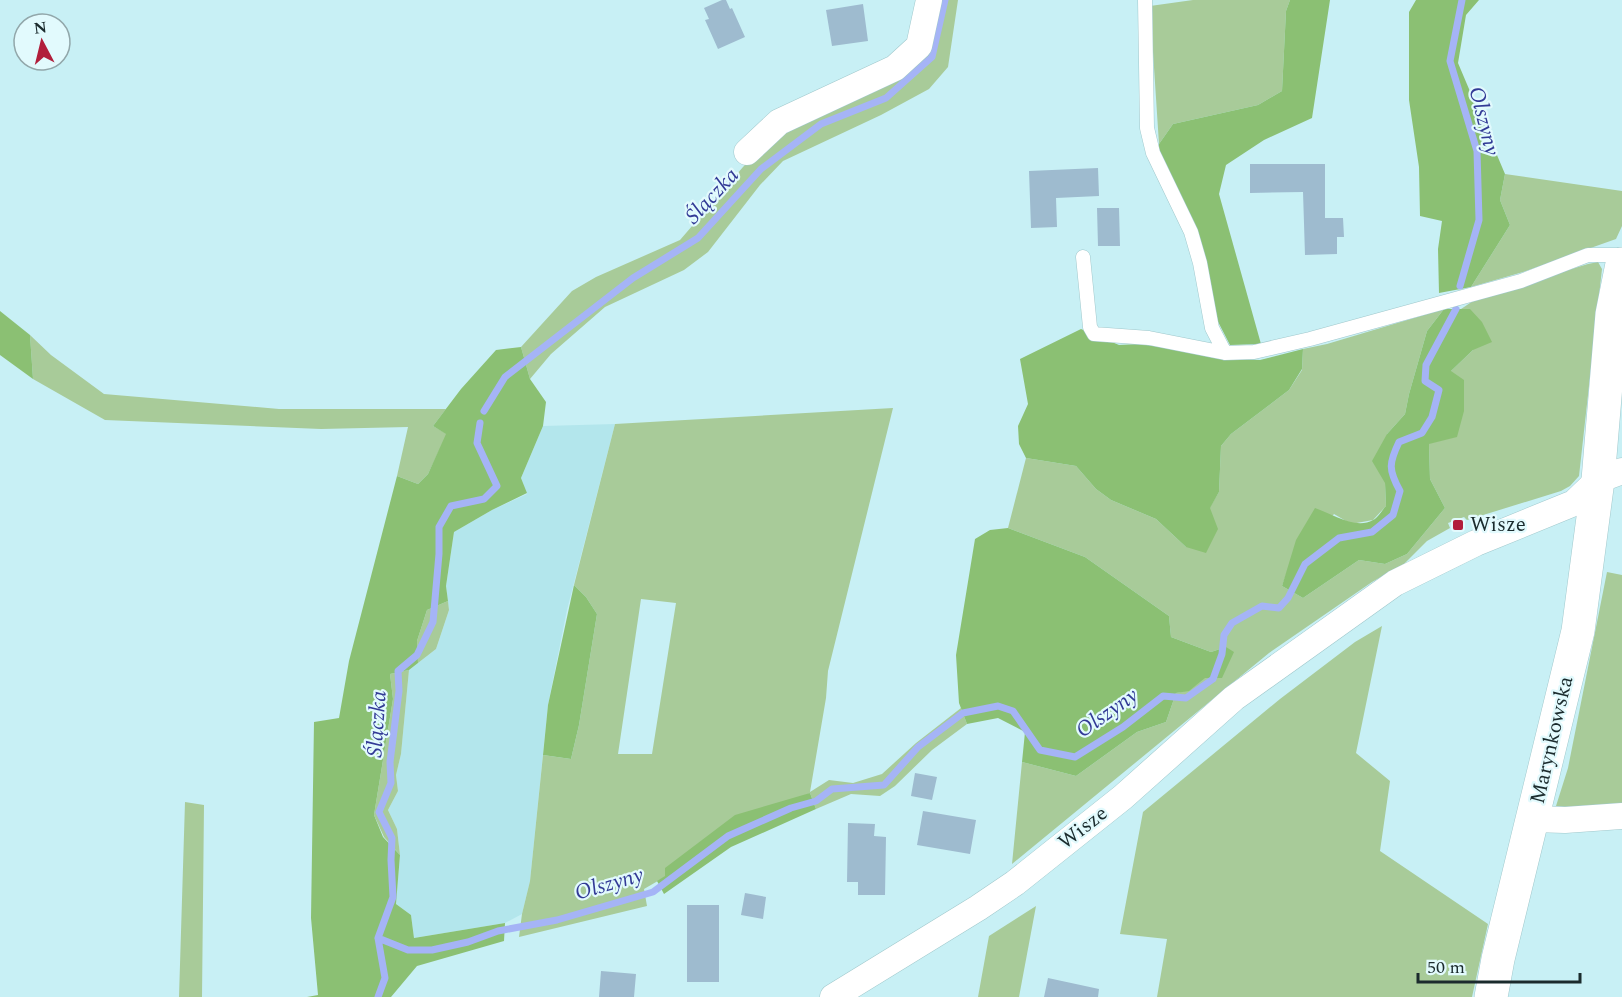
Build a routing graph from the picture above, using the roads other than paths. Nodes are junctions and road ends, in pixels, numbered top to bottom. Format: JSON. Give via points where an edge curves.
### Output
{"nodes":[{"id":1,"x":929,"y":0,"type":"edge"},
{"id":2,"x":1145,"y":0,"type":"edge"},
{"id":3,"x":747,"y":152,"type":"dead end"},
{"id":4,"x":1622,"y":255,"type":"edge"},
{"id":5,"x":1083,"y":257,"type":"dead end"},
{"id":6,"x":1622,"y":264,"type":"edge"},
{"id":7,"x":1225,"y":353,"type":"junction"},
{"id":8,"x":1610,"y":476,"type":"edge"},
{"id":9,"x":1622,"y":816,"type":"edge"},
{"id":10,"x":1533,"y":819,"type":"junction"},
{"id":11,"x":833,"y":997,"type":"edge"},
{"id":12,"x":1491,"y":997,"type":"edge"}],
"edges":[{"from":1,"to":3,"type":"street","via":[[919,46],[895,68],[779,122]]},
{"from":2,"to":7,"type":"lane","via":[[1147,128],[1153,153],[1191,232],[1212,328]]},
{"from":4,"to":7,"type":"lane","via":[[1588,255],[1521,281],[1310,339]]},
{"from":5,"to":7,"type":"lane","via":[[1094,334],[1149,338]]},
{"from":6,"to":8,"type":"street","name":"Marynkowska","via":[[1612,314]]},
{"from":8,"to":10,"type":"street","name":"Marynkowska"},
{"from":8,"to":11,"type":"street","name":"Wisze","via":[[1574,503],[1476,543],[1395,583],[1234,698],[1124,797],[1015,883]]},
{"from":9,"to":10,"type":"street"},
{"from":10,"to":12,"type":"street","name":"Marynkowska"}]}
